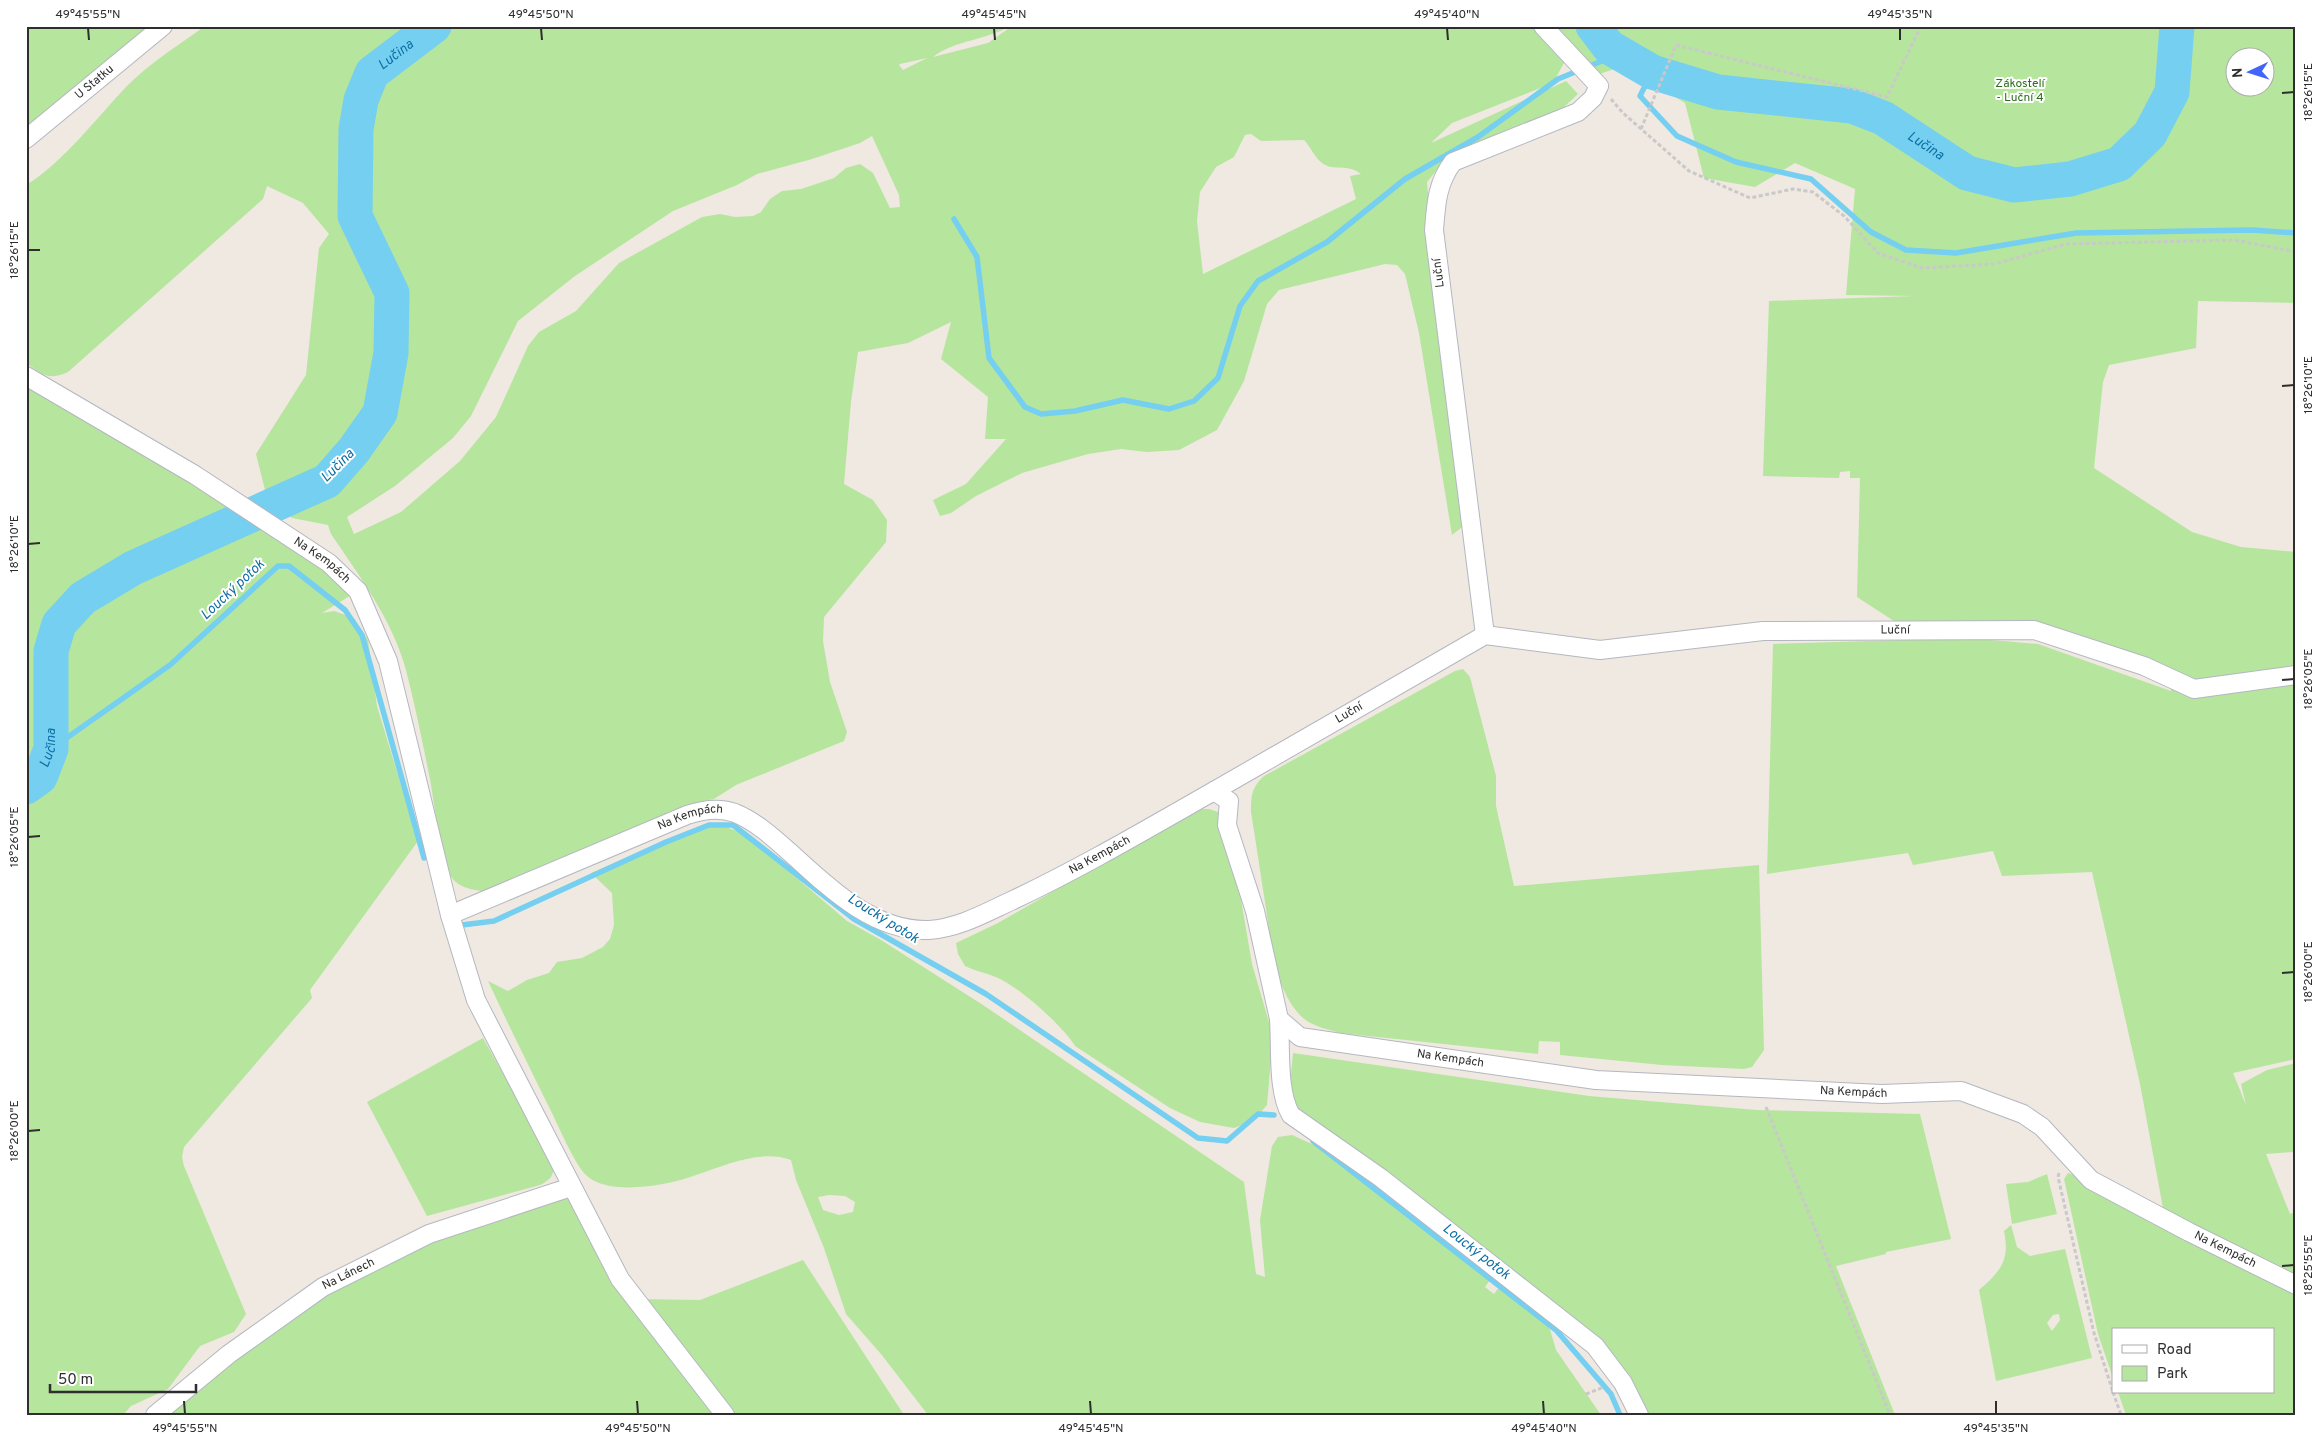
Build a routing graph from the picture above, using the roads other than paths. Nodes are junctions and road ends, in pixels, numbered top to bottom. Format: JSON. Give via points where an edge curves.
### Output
{"nodes":[{"id":1,"x":163,"y":26,"type":"edge"},
{"id":2,"x":1543,"y":26,"type":"edge"},
{"id":3,"x":26,"y":140,"type":"edge"},
{"id":4,"x":26,"y":376,"type":"edge"},
{"id":5,"x":1485,"y":635,"type":"junction"},
{"id":6,"x":2296,"y":675,"type":"edge"},
{"id":7,"x":1214,"y":791,"type":"junction"},
{"id":8,"x":450,"y":915,"type":"junction"},
{"id":9,"x":1279,"y":1020,"type":"junction"},
{"id":10,"x":571,"y":1187,"type":"junction"},
{"id":11,"x":2296,"y":1285,"type":"edge"},
{"id":12,"x":155,"y":1415,"type":"edge"},
{"id":13,"x":725,"y":1415,"type":"edge"},
{"id":14,"x":1639,"y":1415,"type":"edge"}],
"edges":[{"from":1,"to":3,"type":"street","name":"U Statku"},
{"from":2,"to":5,"type":"street","name":"Luční","via":[[1599,86],[1594,98],[1578,112],[1454,162],[1443,176],[1436,194],[1434,230]]},
{"from":4,"to":8,"type":"street","name":"Na Kempách","via":[[219,491],[330,563],[358,592],[388,661]]},
{"from":5,"to":6,"type":"street","name":"Luční","via":[[1600,650],[1763,631],[2034,630],[2144,666],[2194,689]]},
{"from":5,"to":7,"type":"street","name":"Luční"},
{"from":7,"to":8,"type":"street","name":"Na Kempách","via":[[1066,875],[962,924],[929,930],[899,926],[850,904],[823,884],[772,836],[740,816],[722,810],[703,810],[687,815]]},
{"from":7,"to":9,"type":"street","via":[[1230,800],[1227,825],[1255,911]]},
{"from":8,"to":10,"type":"street","via":[[476,1000]]},
{"from":9,"to":11,"type":"street","name":"Na Kempách","via":[[1300,1037],[1576,1077],[1882,1094],[1961,1091],[2023,1114],[2042,1127],[2091,1180]]},
{"from":9,"to":14,"type":"street","via":[[1283,1093],[1285,1106],[1291,1115],[1381,1178],[1595,1346],[1623,1383]]},
{"from":10,"to":12,"type":"street","name":"Na Lánech","via":[[429,1234],[323,1288],[229,1354]]},
{"from":10,"to":13,"type":"street","via":[[620,1279]]}]}
